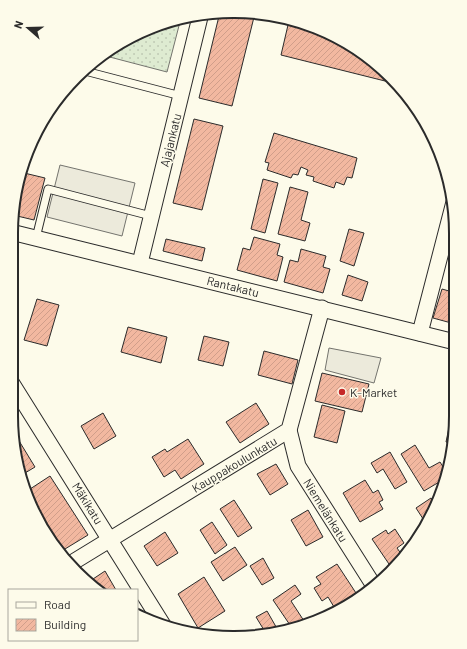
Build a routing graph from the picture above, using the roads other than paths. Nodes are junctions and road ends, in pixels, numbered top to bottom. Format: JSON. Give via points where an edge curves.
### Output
{"nodes":[{"id":1,"x":199,"y":21,"type":"edge"},
{"id":2,"x":90,"y":72,"type":"edge"},
{"id":3,"x":181,"y":96,"type":"junction"},
{"id":4,"x":151,"y":216,"type":"junction"},
{"id":5,"x":449,"y":221,"type":"edge"},
{"id":6,"x":18,"y":234,"type":"edge"},
{"id":7,"x":36,"y":238,"type":"junction"},
{"id":8,"x":140,"y":263,"type":"junction"},
{"id":9,"x":322,"y":308,"type":"junction"},
{"id":10,"x":420,"y":333,"type":"junction"},
{"id":11,"x":449,"y":340,"type":"edge"},
{"id":12,"x":18,"y":393,"type":"edge"},
{"id":13,"x":290,"y":430,"type":"junction"},
{"id":14,"x":111,"y":539,"type":"junction"},
{"id":15,"x":74,"y":561,"type":"edge"},
{"id":16,"x":371,"y":582,"type":"edge"},
{"id":17,"x":159,"y":618,"type":"edge"}],
"edges":[{"from":1,"to":3,"type":"street","name":"Ajajankatu"},
{"from":2,"to":3,"type":"lane"},
{"from":3,"to":4,"type":"street","name":"Ajajankatu"},
{"from":4,"to":7,"type":"lane","via":[[48,190]]},
{"from":4,"to":8,"type":"street","name":"Ajajankatu"},
{"from":5,"to":10,"type":"street"},
{"from":6,"to":7,"type":"street","name":"Rantakatu"},
{"from":7,"to":8,"type":"street","name":"Rantakatu"},
{"from":8,"to":9,"type":"street","name":"Rantakatu"},
{"from":9,"to":10,"type":"street","name":"Rantakatu"},
{"from":9,"to":13,"type":"street","name":"Kauppakoulunkatu"},
{"from":10,"to":11,"type":"street","name":"Rantakatu"},
{"from":12,"to":14,"type":"street","name":"Mäkikatu"},
{"from":13,"to":14,"type":"street","name":"Kauppakoulunkatu"},
{"from":13,"to":16,"type":"street","name":"Niemelänkatu","via":[[298,466]]},
{"from":14,"to":15,"type":"street","name":"Kauppakoulunkatu"},
{"from":14,"to":17,"type":"street","name":"Mäkikatu"}]}
